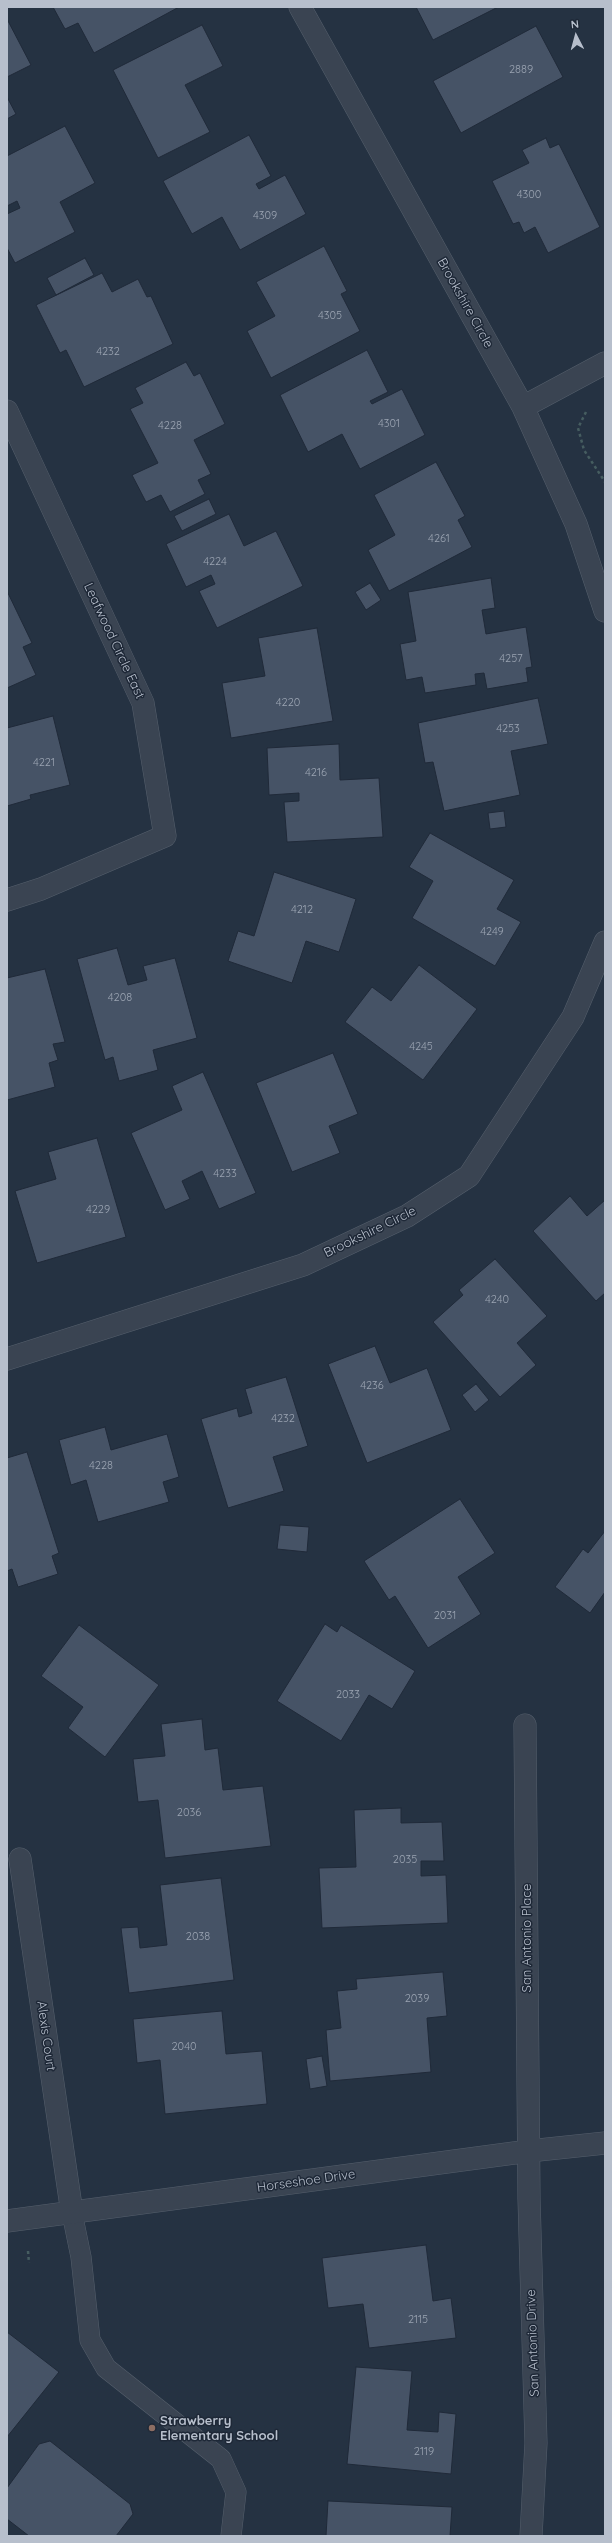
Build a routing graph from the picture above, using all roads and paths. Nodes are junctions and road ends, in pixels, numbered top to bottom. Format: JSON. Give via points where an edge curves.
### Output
{"nodes":[{"id":1,"x":300,"y":7,"type":"edge"},
{"id":2,"x":605,"y":363,"type":"edge"},
{"id":3,"x":523,"y":407,"type":"junction"},
{"id":4,"x":592,"y":408,"type":"dead end"},
{"id":5,"x":7,"y":411,"type":"edge"},
{"id":6,"x":605,"y":482,"type":"edge"},
{"id":7,"x":605,"y":611,"type":"edge"},
{"id":8,"x":7,"y":900,"type":"edge"},
{"id":9,"x":605,"y":942,"type":"edge"},
{"id":10,"x":7,"y":1359,"type":"edge"},
{"id":11,"x":526,"y":1724,"type":"dead end"},
{"id":12,"x":20,"y":1859,"type":"dead end"},
{"id":13,"x":605,"y":2142,"type":"edge"},
{"id":14,"x":529,"y":2150,"type":"junction"},
{"id":15,"x":72,"y":2213,"type":"junction"},
{"id":16,"x":7,"y":2221,"type":"edge"},
{"id":17,"x":27,"y":2248,"type":"dead end"},
{"id":18,"x":29,"y":2263,"type":"dead end"},
{"id":19,"x":231,"y":2536,"type":"edge"},
{"id":20,"x":531,"y":2536,"type":"edge"}],
"edges":[{"from":1,"to":3,"type":"street","name":"Brookshire Circle"},
{"from":2,"to":3,"type":"street"},
{"from":3,"to":7,"type":"street","name":"Brookshire Circle","via":[[576,524]]},
{"from":4,"to":6,"type":"path","via":[[586,411],[578,428],[584,450]]},
{"from":5,"to":8,"type":"street","name":"Leafwood Circle East","via":[[143,703],[165,836],[41,889]]},
{"from":9,"to":10,"type":"street","name":"Brookshire Circle","via":[[573,1018],[469,1176],[407,1216],[303,1265]]},
{"from":11,"to":14,"type":"street","name":"San Antonio Place"},
{"from":12,"to":15,"type":"street","name":"Alexis Court"},
{"from":13,"to":14,"type":"street","name":"Horseshoe Drive"},
{"from":14,"to":15,"type":"street","name":"Horseshoe Drive"},
{"from":14,"to":20,"type":"street","name":"San Antonio Drive","via":[[536,2443]]},
{"from":15,"to":16,"type":"street","name":"Horseshoe Drive"},
{"from":15,"to":19,"type":"lane","via":[[90,2340],[106,2368],[221,2458],[236,2492]]},
{"from":17,"to":18,"type":"path"}]}
